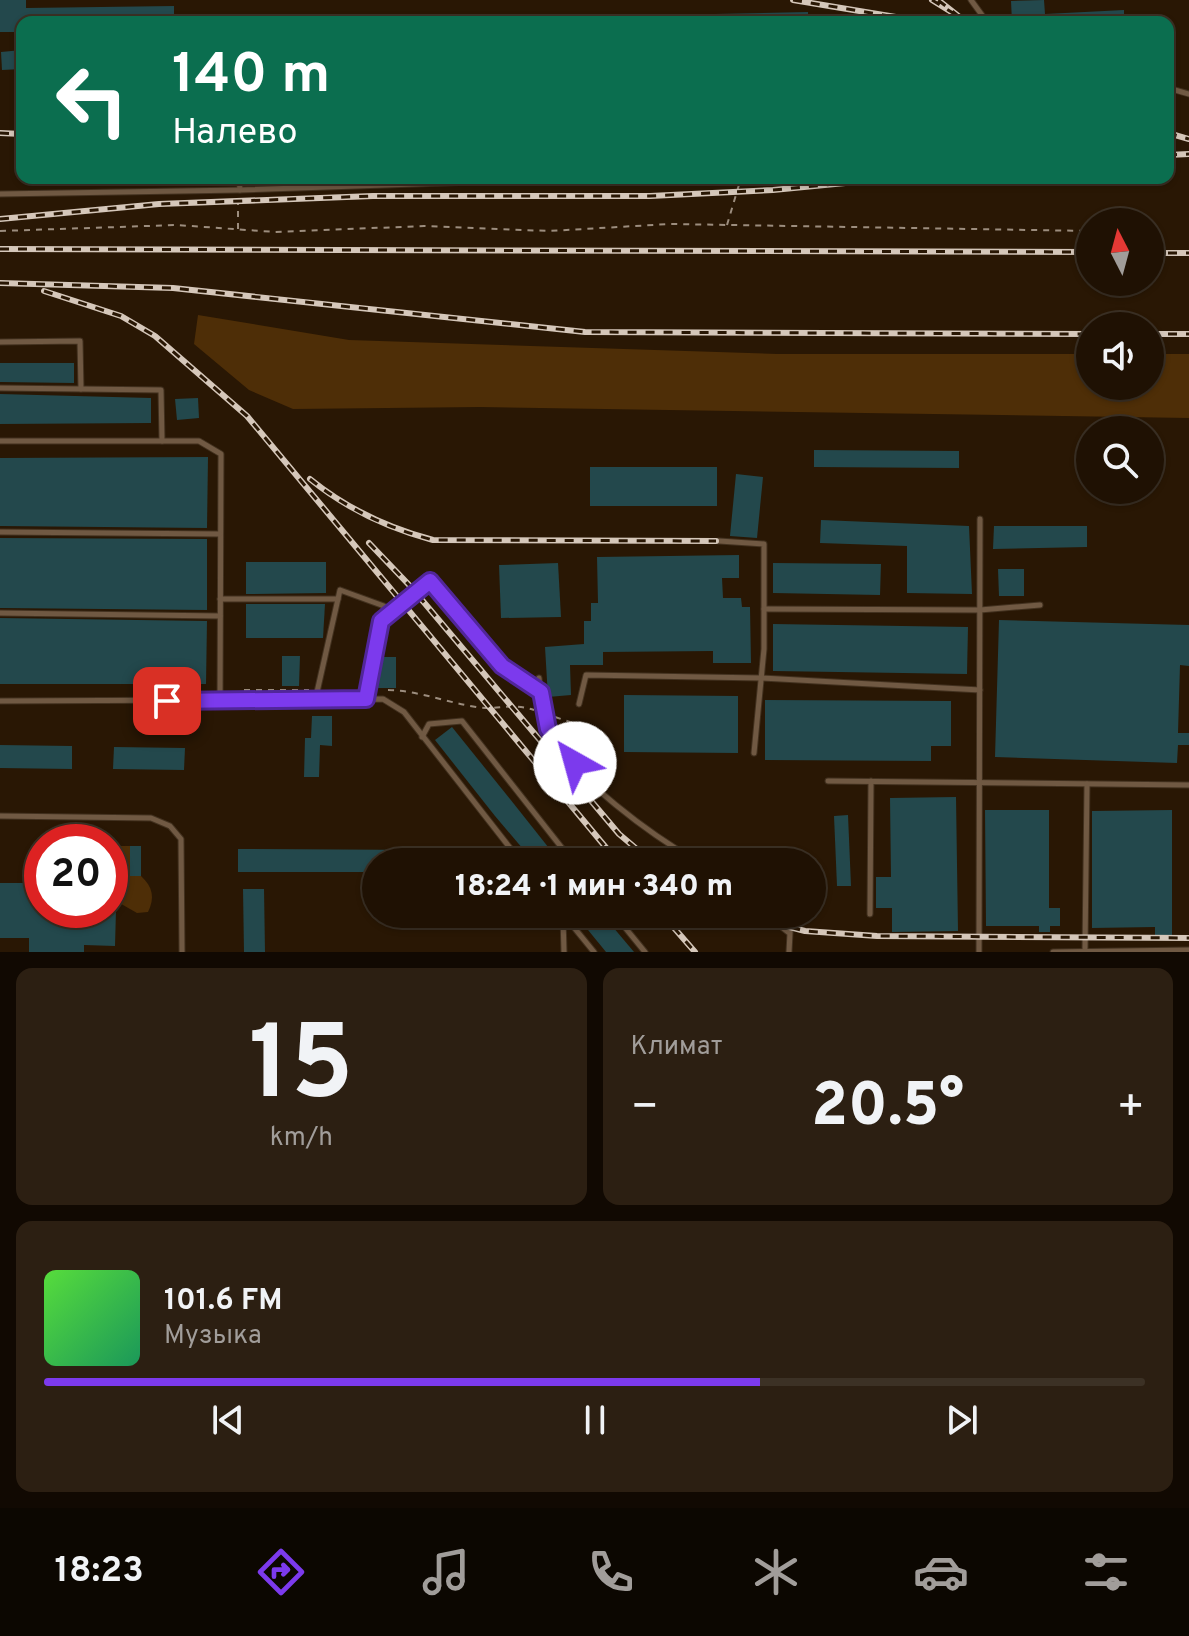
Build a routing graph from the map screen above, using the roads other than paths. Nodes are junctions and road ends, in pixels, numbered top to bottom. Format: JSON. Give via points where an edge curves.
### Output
{"nodes":[{"id":1,"x":240,"y":184,"type":"edge"},
{"id":2,"x":414,"y":184,"type":"edge"},
{"id":3,"x":240,"y":190,"type":"junction"},
{"id":4,"x":0,"y":194,"type":"edge"},
{"id":5,"x":0,"y":342,"type":"edge"},
{"id":6,"x":0,"y":388,"type":"edge"},
{"id":7,"x":81,"y":389,"type":"junction"},
{"id":8,"x":0,"y":441,"type":"edge"},
{"id":9,"x":162,"y":441,"type":"junction"},
{"id":10,"x":980,"y":519,"type":"dead end"},
{"id":11,"x":0,"y":532,"type":"edge"},
{"id":12,"x":220,"y":534,"type":"junction"},
{"id":13,"x":719,"y":541,"type":"dead end"},
{"id":14,"x":220,"y":599,"type":"junction"},
{"id":15,"x":338,"y":599,"type":"junction"},
{"id":16,"x":1040,"y":605,"type":"dead end"},
{"id":17,"x":764,"y":609,"type":"junction"},
{"id":18,"x":980,"y":610,"type":"junction"},
{"id":19,"x":0,"y":613,"type":"edge"},
{"id":20,"x":220,"y":616,"type":"junction"},
{"id":21,"x":381,"y":621,"type":"junction"},
{"id":22,"x":539,"y":678,"type":"dead end"},
{"id":23,"x":761,"y":678,"type":"junction"},
{"id":24,"x":980,"y":690,"type":"junction"},
{"id":25,"x":541,"y":692,"type":"junction"},
{"id":26,"x":366,"y":699,"type":"junction"},
{"id":27,"x":0,"y":701,"type":"edge"},
{"id":28,"x":315,"y":701,"type":"junction"},
{"id":29,"x":220,"y":702,"type":"junction"},
{"id":30,"x":579,"y":704,"type":"dead end"},
{"id":31,"x":422,"y":737,"type":"junction"},
{"id":32,"x":754,"y":753,"type":"dead end"},
{"id":33,"x":828,"y":781,"type":"dead end"},
{"id":34,"x":871,"y":781,"type":"junction"},
{"id":35,"x":980,"y":782,"type":"junction"},
{"id":36,"x":1087,"y":784,"type":"junction"},
{"id":37,"x":1189,"y":785,"type":"edge"},
{"id":38,"x":0,"y":816,"type":"edge"},
{"id":39,"x":510,"y":848,"type":"edge"},
{"id":40,"x":562,"y":848,"type":"edge"},
{"id":41,"x":674,"y":848,"type":"edge"},
{"id":42,"x":870,"y":914,"type":"dead end"},
{"id":43,"x":563,"y":928,"type":"edge"},
{"id":44,"x":574,"y":928,"type":"edge"},
{"id":45,"x":625,"y":928,"type":"edge"},
{"id":46,"x":783,"y":928,"type":"edge"},
{"id":47,"x":790,"y":928,"type":"edge"},
{"id":48,"x":789,"y":933,"type":"junction"},
{"id":49,"x":1085,"y":949,"type":"junction"},
{"id":50,"x":1189,"y":950,"type":"edge"},
{"id":51,"x":182,"y":952,"type":"edge"},
{"id":52,"x":564,"y":952,"type":"edge"},
{"id":53,"x":594,"y":952,"type":"edge"},
{"id":54,"x":645,"y":952,"type":"edge"},
{"id":55,"x":789,"y":952,"type":"edge"},
{"id":56,"x":979,"y":952,"type":"edge"},
{"id":57,"x":1053,"y":952,"type":"edge"}],
"edges":[{"from":1,"to":3,"type":"lane"},
{"from":2,"to":3,"type":"lane"},
{"from":3,"to":4,"type":"lane"},
{"from":5,"to":7,"type":"lane","via":[[80,341]]},
{"from":6,"to":7,"type":"lane"},
{"from":7,"to":9,"type":"lane","via":[[161,390]]},
{"from":8,"to":9,"type":"lane"},
{"from":9,"to":12,"type":"lane","via":[[199,441],[221,454]]},
{"from":10,"to":18,"type":"lane"},
{"from":11,"to":12,"type":"lane"},
{"from":12,"to":14,"type":"lane"},
{"from":13,"to":17,"type":"lane","via":[[764,544]]},
{"from":14,"to":15,"type":"lane"},
{"from":14,"to":20,"type":"lane"},
{"from":15,"to":21,"type":"lane","via":[[340,590],[384,606]]},
{"from":15,"to":28,"type":"lane"},
{"from":16,"to":18,"type":"lane"},
{"from":17,"to":18,"type":"lane"},
{"from":17,"to":23,"type":"lane"},
{"from":18,"to":24,"type":"lane"},
{"from":19,"to":20,"type":"lane"},
{"from":20,"to":29,"type":"lane"},
{"from":21,"to":25,"type":"lane","bridge":true,"via":[[430,581],[502,666]]},
{"from":21,"to":26,"type":"lane"},
{"from":22,"to":25,"type":"lane"},
{"from":23,"to":24,"type":"lane"},
{"from":23,"to":30,"type":"lane","via":[[586,675]]},
{"from":23,"to":32,"type":"lane"},
{"from":24,"to":35,"type":"lane"},
{"from":25,"to":41,"type":"lane","via":[[554,740],[595,786]]},
{"from":26,"to":28,"type":"lane"},
{"from":26,"to":31,"type":"lane","via":[[383,699],[404,712]]},
{"from":27,"to":29,"type":"lane"},
{"from":28,"to":29,"type":"lane"},
{"from":31,"to":39,"type":"lane"},
{"from":31,"to":40,"type":"lane","via":[[429,724],[462,721]]},
{"from":33,"to":34,"type":"lane"},
{"from":34,"to":35,"type":"lane"},
{"from":34,"to":42,"type":"lane"},
{"from":35,"to":36,"type":"lane"},
{"from":35,"to":56,"type":"lane"},
{"from":36,"to":37,"type":"lane"},
{"from":36,"to":49,"type":"lane"},
{"from":38,"to":51,"type":"lane","via":[[151,818],[170,826],[181,839]]},
{"from":43,"to":52,"type":"lane"},
{"from":44,"to":53,"type":"lane"},
{"from":45,"to":54,"type":"lane"},
{"from":46,"to":48,"type":"lane"},
{"from":47,"to":48,"type":"lane"},
{"from":48,"to":55,"type":"lane"},
{"from":49,"to":50,"type":"lane"},
{"from":49,"to":57,"type":"lane"}]}
